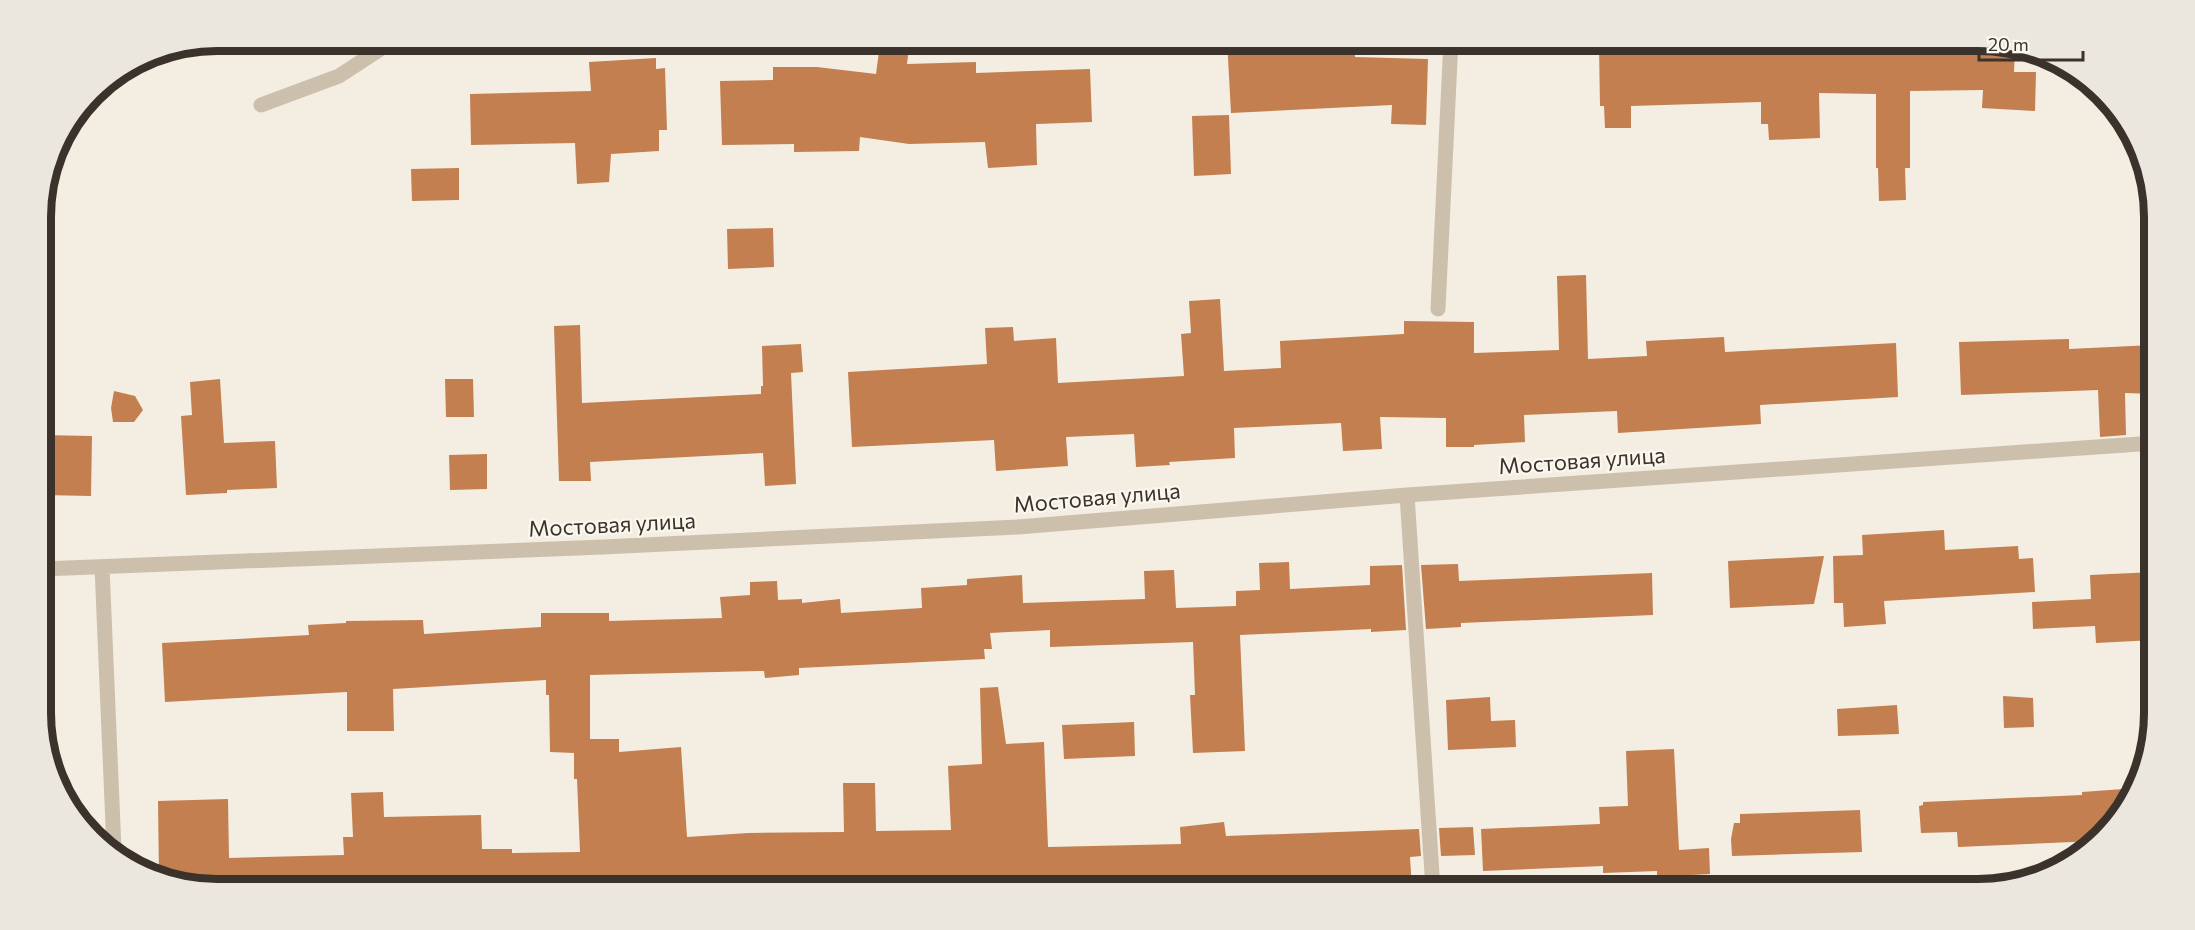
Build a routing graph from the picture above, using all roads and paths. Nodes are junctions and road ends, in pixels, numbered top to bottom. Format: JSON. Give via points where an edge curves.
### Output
{"nodes":[{"id":1,"x":377,"y":51,"type":"edge"},
{"id":2,"x":1450,"y":51,"type":"edge"},
{"id":3,"x":261,"y":105,"type":"dead end"},
{"id":4,"x":1438,"y":309,"type":"dead end"},
{"id":5,"x":2144,"y":443,"type":"edge"},
{"id":6,"x":1407,"y":495,"type":"junction"},
{"id":7,"x":102,"y":567,"type":"junction"},
{"id":8,"x":51,"y":569,"type":"edge"},
{"id":9,"x":114,"y":843,"type":"edge"},
{"id":10,"x":1432,"y":879,"type":"edge"}],
"edges":[{"from":1,"to":3,"type":"street","via":[[339,76]]},
{"from":2,"to":4,"type":"street"},
{"from":5,"to":6,"type":"street","name":"Мостовая улица"},
{"from":6,"to":7,"type":"street","name":"Мостовая улица","via":[[1018,527]]},
{"from":6,"to":10,"type":"street"},
{"from":7,"to":8,"type":"street","name":"Мостовая улица"},
{"from":7,"to":9,"type":"street"}]}
